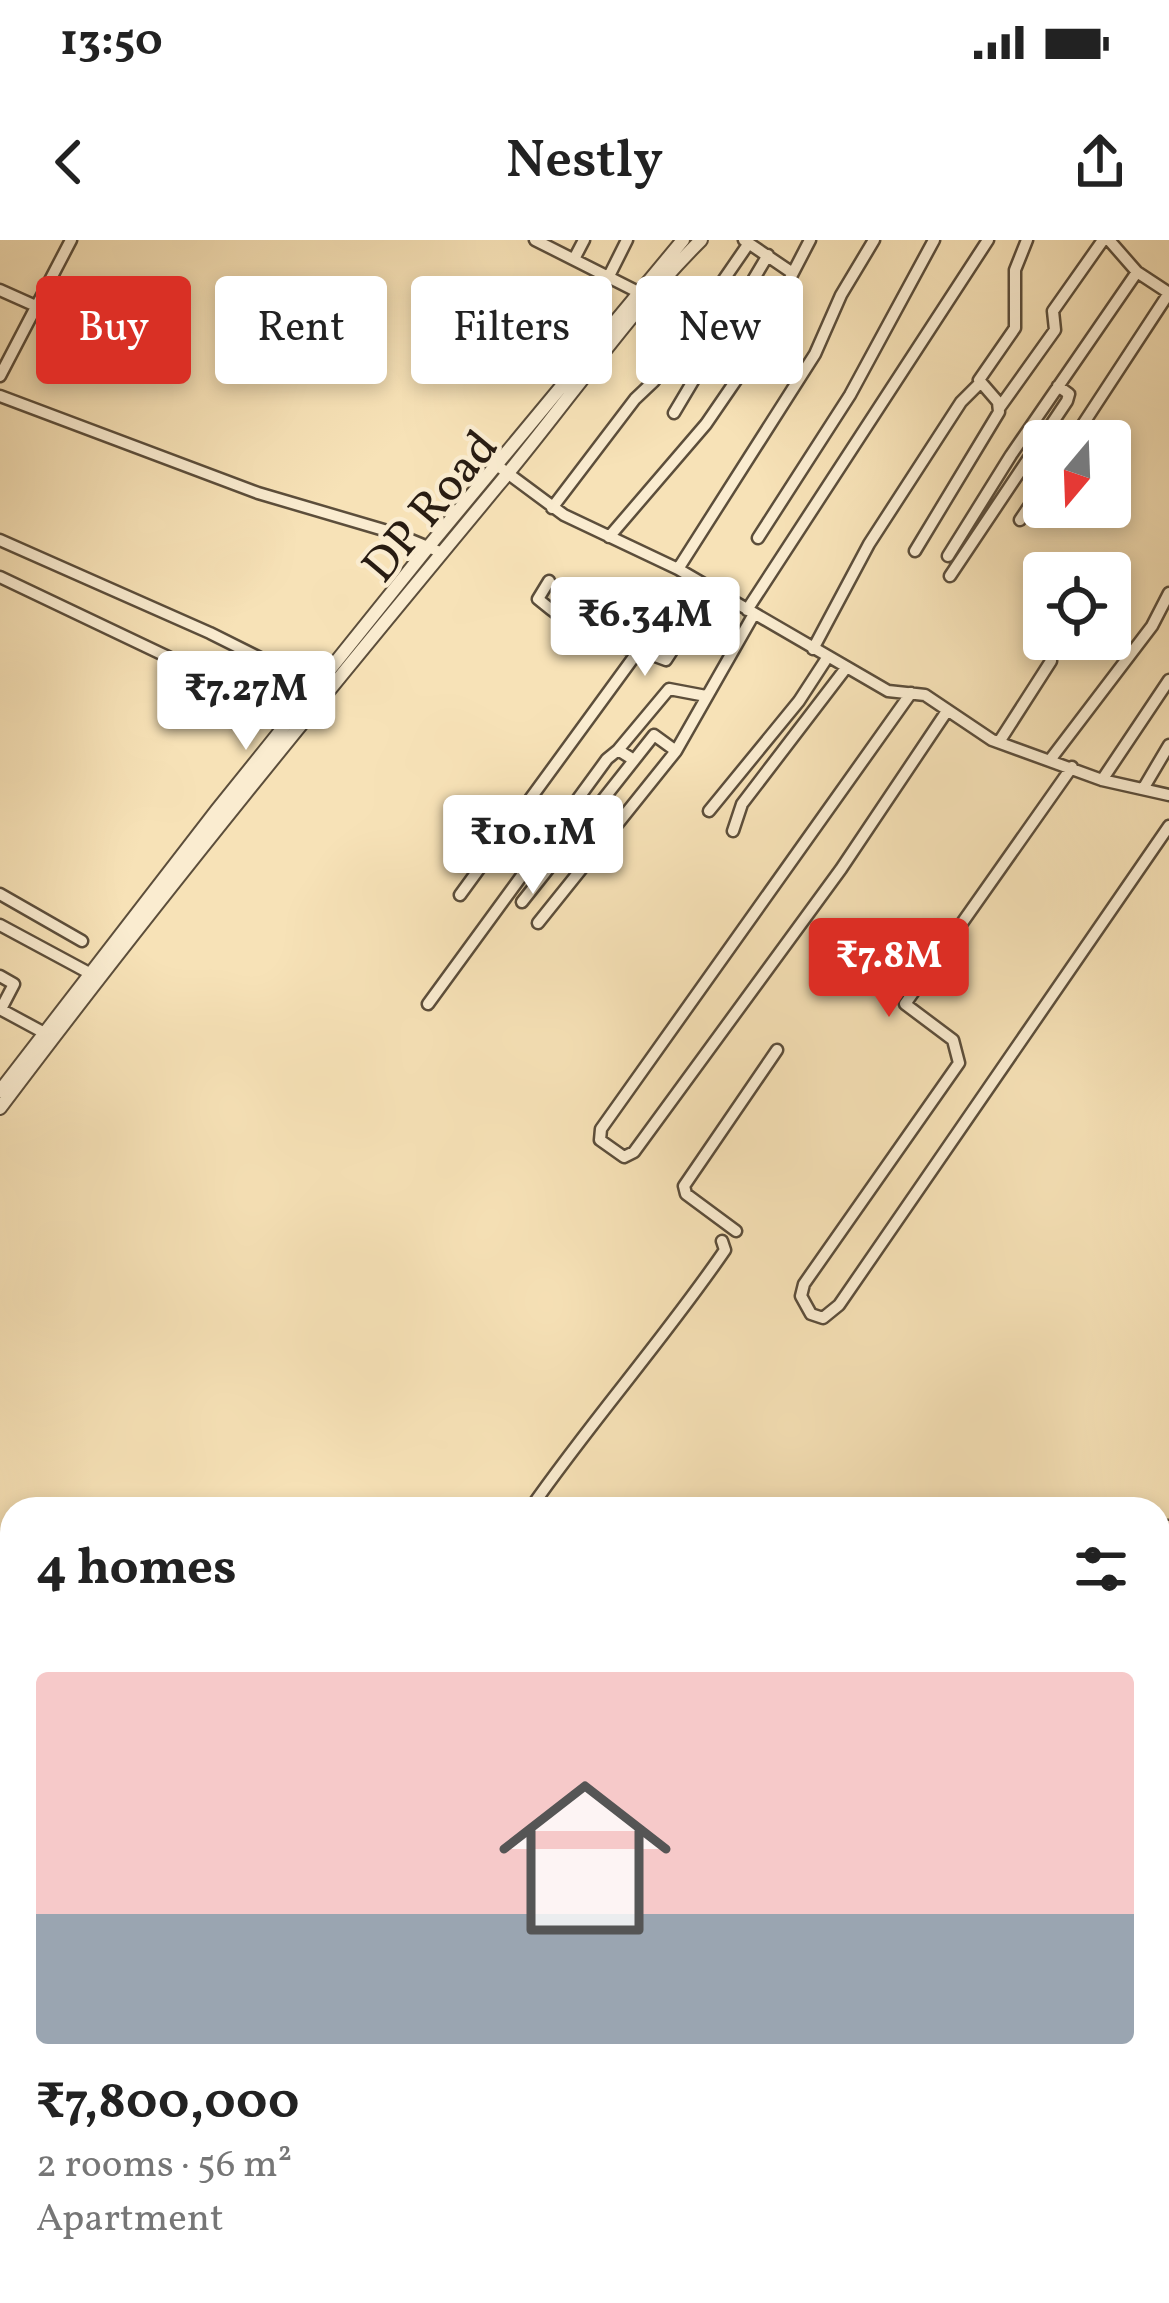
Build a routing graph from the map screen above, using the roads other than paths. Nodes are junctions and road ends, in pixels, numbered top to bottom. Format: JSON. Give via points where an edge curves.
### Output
{"nodes":[{"id":1,"x":71,"y":240,"type":"edge"},
{"id":2,"x":535,"y":240,"type":"edge"},
{"id":3,"x":584,"y":240,"type":"edge"},
{"id":4,"x":627,"y":240,"type":"edge"},
{"id":5,"x":683,"y":240,"type":"edge"},
{"id":6,"x":701,"y":240,"type":"edge"},
{"id":7,"x":810,"y":240,"type":"edge"},
{"id":8,"x":874,"y":240,"type":"edge"},
{"id":9,"x":934,"y":240,"type":"edge"},
{"id":10,"x":988,"y":240,"type":"edge"},
{"id":11,"x":1027,"y":240,"type":"edge"},
{"id":12,"x":1106,"y":240,"type":"edge"},
{"id":13,"x":747,"y":241,"type":"edge"},
{"id":14,"x":767,"y":255,"type":"junction"},
{"id":15,"x":574,"y":259,"type":"junction"},
{"id":16,"x":791,"y":272,"type":"junction"},
{"id":17,"x":1137,"y":272,"type":"junction"},
{"id":18,"x":53,"y":276,"type":"edge"},
{"id":19,"x":609,"y":276,"type":"joint"},
{"id":20,"x":656,"y":276,"type":"edge"},
{"id":21,"x":662,"y":276,"type":"edge"},
{"id":22,"x":0,"y":290,"type":"edge"},
{"id":23,"x":1169,"y":293,"type":"edge"},
{"id":24,"x":636,"y":303,"type":"edge"},
{"id":25,"x":36,"y":306,"type":"edge"},
{"id":26,"x":36,"y":311,"type":"edge"},
{"id":27,"x":0,"y":376,"type":"edge"},
{"id":28,"x":980,"y":383,"type":"junction"},
{"id":29,"x":1058,"y":386,"type":"junction"},
{"id":30,"x":0,"y":396,"type":"edge"},
{"id":31,"x":1000,"y":407,"type":"junction"},
{"id":32,"x":674,"y":413,"type":"dead end"},
{"id":33,"x":1086,"y":420,"type":"edge"},
{"id":34,"x":503,"y":470,"type":"junction"},
{"id":35,"x":780,"y":506,"type":"junction"},
{"id":36,"x":552,"y":508,"type":"junction"},
{"id":37,"x":1023,"y":517,"type":"edge"},
{"id":38,"x":1021,"y":520,"type":"dead end"},
{"id":39,"x":804,"y":522,"type":"junction"},
{"id":40,"x":610,"y":537,"type":"junction"},
{"id":41,"x":758,"y":538,"type":"dead end"},
{"id":42,"x":0,"y":540,"type":"edge"},
{"id":43,"x":434,"y":549,"type":"junction"},
{"id":44,"x":915,"y":551,"type":"dead end"},
{"id":45,"x":948,"y":556,"type":"dead end"},
{"id":46,"x":678,"y":569,"type":"junction"},
{"id":47,"x":950,"y":576,"type":"dead end"},
{"id":48,"x":0,"y":577,"type":"edge"},
{"id":49,"x":549,"y":581,"type":"dead end"},
{"id":50,"x":712,"y":590,"type":"junction"},
{"id":51,"x":1169,"y":593,"type":"edge"},
{"id":52,"x":750,"y":612,"type":"junction"},
{"id":53,"x":1169,"y":621,"type":"edge"},
{"id":54,"x":1154,"y":622,"type":"junction"},
{"id":55,"x":813,"y":649,"type":"junction"},
{"id":56,"x":639,"y":650,"type":"junction"},
{"id":57,"x":827,"y":658,"type":"junction"},
{"id":58,"x":1051,"y":661,"type":"dead end"},
{"id":59,"x":846,"y":668,"type":"junction"},
{"id":60,"x":1169,"y":680,"type":"edge"},
{"id":61,"x":318,"y":687,"type":"junction"},
{"id":62,"x":911,"y":693,"type":"junction"},
{"id":63,"x":706,"y":696,"type":"junction"},
{"id":64,"x":947,"y":711,"type":"junction"},
{"id":65,"x":294,"y":717,"type":"junction"},
{"id":66,"x":999,"y":742,"type":"junction"},
{"id":67,"x":1169,"y":745,"type":"edge"},
{"id":68,"x":618,"y":750,"type":"junction"},
{"id":69,"x":676,"y":751,"type":"junction"},
{"id":70,"x":634,"y":760,"type":"junction"},
{"id":71,"x":1050,"y":760,"type":"junction"},
{"id":72,"x":1072,"y":767,"type":"junction"},
{"id":73,"x":1102,"y":780,"type":"junction"},
{"id":74,"x":1143,"y":789,"type":"junction"},
{"id":75,"x":1169,"y":795,"type":"edge"},
{"id":76,"x":709,"y":811,"type":"dead end"},
{"id":77,"x":1169,"y":826,"type":"edge"},
{"id":78,"x":733,"y":831,"type":"dead end"},
{"id":79,"x":0,"y":894,"type":"edge"},
{"id":80,"x":460,"y":895,"type":"dead end"},
{"id":81,"x":522,"y":902,"type":"dead end"},
{"id":82,"x":538,"y":923,"type":"dead end"},
{"id":83,"x":0,"y":925,"type":"edge"},
{"id":84,"x":82,"y":941,"type":"dead end"},
{"id":85,"x":91,"y":974,"type":"junction"},
{"id":86,"x":0,"y":976,"type":"edge"},
{"id":87,"x":428,"y":1004,"type":"dead end"},
{"id":88,"x":0,"y":1009,"type":"edge"},
{"id":89,"x":49,"y":1035,"type":"junction"},
{"id":90,"x":777,"y":1050,"type":"dead end"},
{"id":91,"x":0,"y":1090,"type":"edge"},
{"id":92,"x":0,"y":1108,"type":"edge"},
{"id":93,"x":736,"y":1231,"type":"dead end"},
{"id":94,"x":724,"y":1243,"type":"dead end"},
{"id":95,"x":538,"y":1497,"type":"edge"}],
"edges":[{"from":1,"to":18,"type":"street"},
{"from":2,"to":15,"type":"street"},
{"from":3,"to":15,"type":"street"},
{"from":4,"to":19,"type":"street"},
{"from":5,"to":20,"type":"street","name":"DP Road"},
{"from":6,"to":21,"type":"street","name":"DP Road"},
{"from":7,"to":16,"type":"street"},
{"from":8,"to":46,"type":"street","via":[[815,354]]},
{"from":9,"to":35,"type":"street"},
{"from":10,"to":39,"type":"street"},
{"from":11,"to":28,"type":"street","via":[[1015,270],[1015,328]]},
{"from":12,"to":17,"type":"street"},
{"from":12,"to":31,"type":"street","via":[[1053,311],[1054,330]]},
{"from":13,"to":14,"type":"street"},
{"from":13,"to":36,"type":"street","via":[[654,381]]},
{"from":14,"to":16,"type":"street"},
{"from":14,"to":32,"type":"street"},
{"from":15,"to":19,"type":"street"},
{"from":16,"to":40,"type":"street","via":[[741,373]]},
{"from":17,"to":23,"type":"street"},
{"from":17,"to":29,"type":"street"},
{"from":22,"to":25,"type":"street"},
{"from":23,"to":33,"type":"street"},
{"from":24,"to":34,"type":"street","name":"DP Road"},
{"from":26,"to":27,"type":"street"},
{"from":28,"to":31,"type":"street"},
{"from":28,"to":55,"type":"street","via":[[869,544]]},
{"from":29,"to":45,"type":"street"},
{"from":29,"to":47,"type":"street","via":[[1066,401]]},
{"from":30,"to":43,"type":"street"},
{"from":31,"to":44,"type":"street"},
{"from":34,"to":36,"type":"street"},
{"from":34,"to":43,"type":"street","name":"DP Road"},
{"from":35,"to":39,"type":"street"},
{"from":35,"to":41,"type":"street"},
{"from":36,"to":40,"type":"street"},
{"from":37,"to":38,"type":"street"},
{"from":39,"to":52,"type":"street"},
{"from":40,"to":46,"type":"street"},
{"from":42,"to":61,"type":"street"},
{"from":43,"to":61,"type":"street","name":"DP Road"},
{"from":43,"to":89,"type":"street","name":"DP Road"},
{"from":46,"to":50,"type":"street"},
{"from":48,"to":65,"type":"street"},
{"from":49,"to":56,"type":"street","via":[[538,599],[567,624]]},
{"from":50,"to":52,"type":"street"},
{"from":50,"to":56,"type":"street","via":[[665,660]]},
{"from":51,"to":54,"type":"street"},
{"from":52,"to":55,"type":"street"},
{"from":52,"to":63,"type":"street"},
{"from":53,"to":54,"type":"street"},
{"from":54,"to":71,"type":"street"},
{"from":55,"to":57,"type":"street"},
{"from":56,"to":80,"type":"street"},
{"from":57,"to":59,"type":"street"},
{"from":57,"to":76,"type":"street"},
{"from":58,"to":66,"type":"street"},
{"from":59,"to":62,"type":"street","via":[[888,691]]},
{"from":59,"to":78,"type":"street","via":[[742,804]]},
{"from":60,"to":73,"type":"street"},
{"from":61,"to":65,"type":"street","name":"DP Road"},
{"from":62,"to":64,"type":"street"},
{"from":62,"to":64,"type":"street","via":[[601,1129],[599,1140],[624,1157],[841,868]]},
{"from":63,"to":68,"type":"street","via":[[669,689]]},
{"from":63,"to":69,"type":"street"},
{"from":64,"to":66,"type":"street"},
{"from":65,"to":85,"type":"street","name":"DP Road"},
{"from":66,"to":71,"type":"street"},
{"from":67,"to":74,"type":"street"},
{"from":68,"to":70,"type":"street"},
{"from":68,"to":87,"type":"street"},
{"from":69,"to":70,"type":"street","via":[[654,735]]},
{"from":69,"to":82,"type":"street"},
{"from":70,"to":81,"type":"street"},
{"from":71,"to":72,"type":"street"},
{"from":72,"to":73,"type":"street"},
{"from":72,"to":77,"type":"street","via":[[905,1004],[953,1040],[959,1063],[804,1284],[811,1314],[823,1318],[839,1305]]},
{"from":73,"to":74,"type":"street"},
{"from":74,"to":75,"type":"street"},
{"from":79,"to":84,"type":"street"},
{"from":83,"to":85,"type":"street"},
{"from":85,"to":89,"type":"street","name":"DP Road"},
{"from":86,"to":88,"type":"street","via":[[14,984]]},
{"from":88,"to":89,"type":"street"},
{"from":89,"to":91,"type":"street","name":"DP Road"},
{"from":89,"to":92,"type":"street","name":"DP Road"},
{"from":90,"to":93,"type":"street","via":[[684,1186]]},
{"from":94,"to":95,"type":"street","via":[[669,1329]]}]}
